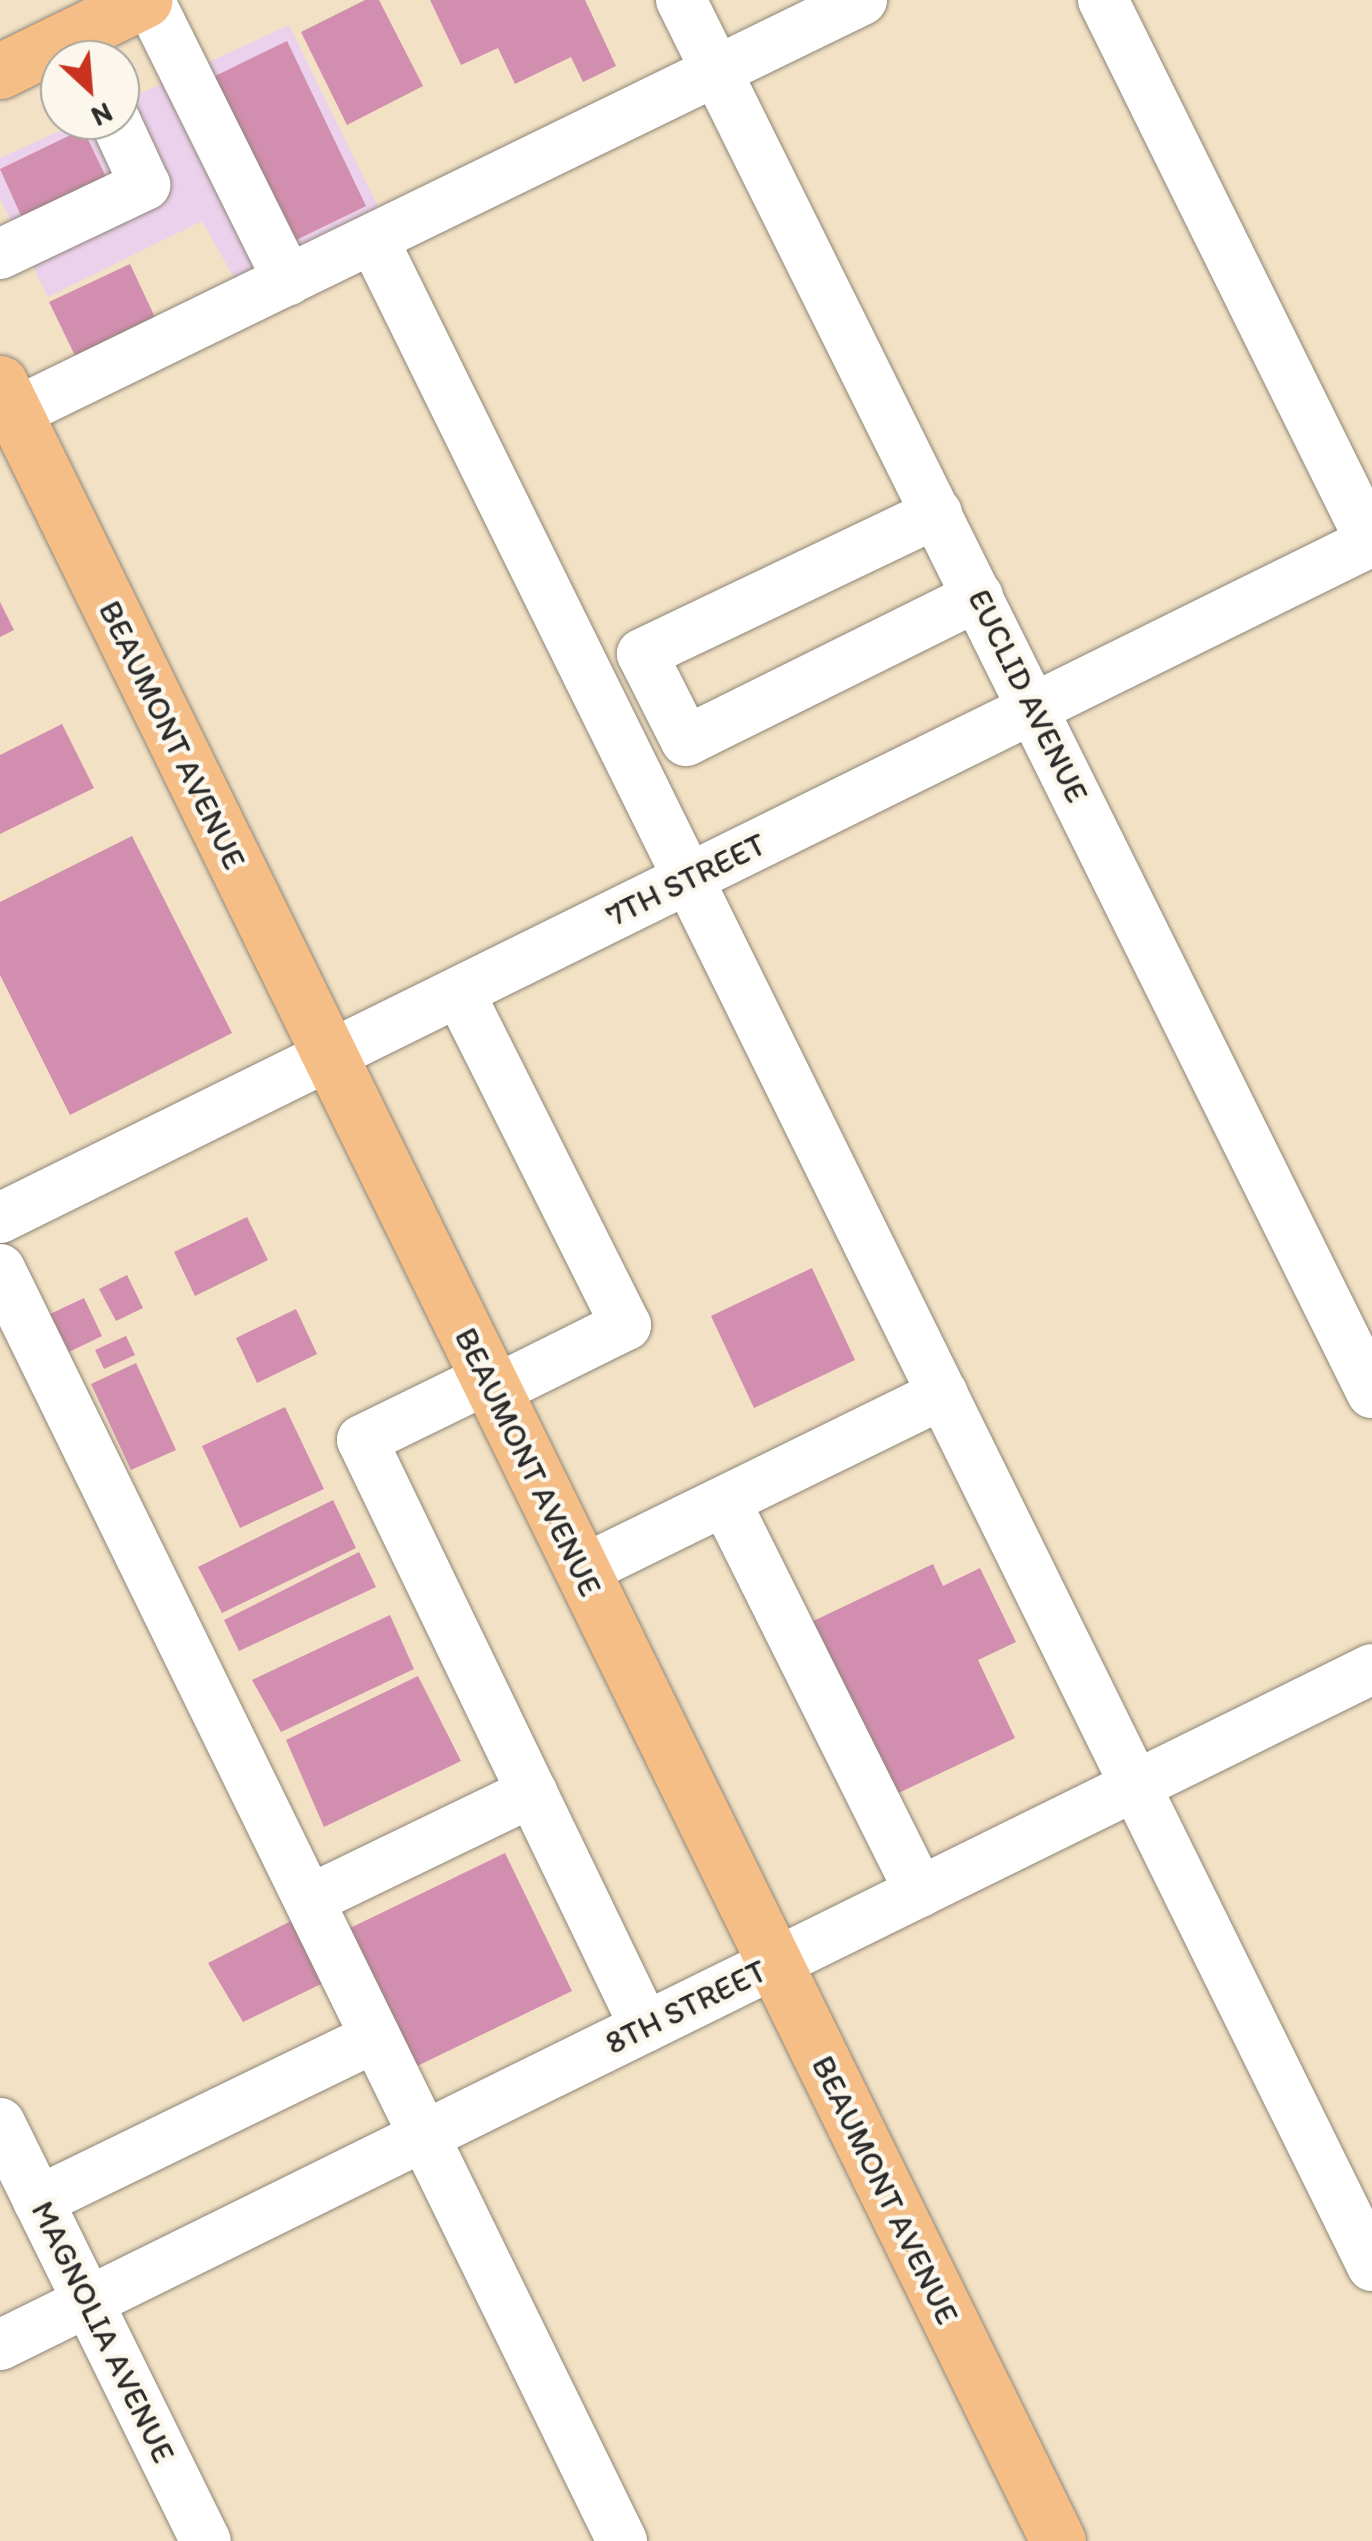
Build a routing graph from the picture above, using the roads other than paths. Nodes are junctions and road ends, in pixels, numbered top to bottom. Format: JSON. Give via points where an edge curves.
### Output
{"nodes":[{"id":1,"x":147,"y":0,"type":"edge"},
{"id":2,"x":681,"y":0,"type":"edge"},
{"id":3,"x":862,"y":0,"type":"edge"},
{"id":4,"x":1103,"y":0,"type":"edge"},
{"id":5,"x":91,"y":40,"type":"edge"},
{"id":6,"x":40,"y":55,"type":"edge"},
{"id":7,"x":2,"y":63,"type":"edge"},
{"id":8,"x":717,"y":72,"type":"junction"},
{"id":9,"x":124,"y":140,"type":"edge"},
{"id":10,"x":373,"y":239,"type":"junction"},
{"id":11,"x":0,"y":254,"type":"edge"},
{"id":12,"x":288,"y":280,"type":"junction"},
{"id":13,"x":5,"y":405,"type":"edge"},
{"id":14,"x":937,"y":513,"type":"junction"},
{"id":15,"x":1372,"y":542,"type":"edge"},
{"id":16,"x":978,"y":596,"type":"junction"},
{"id":17,"x":1035,"y":707,"type":"junction"},
{"id":18,"x":688,"y":878,"type":"junction"},
{"id":19,"x":459,"y":992,"type":"junction"},
{"id":20,"x":329,"y":1056,"type":"junction"},
{"id":21,"x":0,"y":1218,"type":"edge"},
{"id":22,"x":0,"y":1270,"type":"edge"},
{"id":23,"x":490,"y":1385,"type":"junction"},
{"id":24,"x":1372,"y":1393,"type":"edge"},
{"id":25,"x":943,"y":1394,"type":"junction"},
{"id":26,"x":724,"y":1500,"type":"junction"},
{"id":27,"x":581,"y":1571,"type":"junction"},
{"id":28,"x":1372,"y":1669,"type":"edge"},
{"id":29,"x":1136,"y":1785,"type":"junction"},
{"id":30,"x":532,"y":1792,"type":"junction"},
{"id":31,"x":920,"y":1892,"type":"junction"},
{"id":32,"x":309,"y":1900,"type":"junction"},
{"id":33,"x":773,"y":1964,"type":"junction"},
{"id":34,"x":645,"y":2026,"type":"junction"},
{"id":35,"x":376,"y":2037,"type":"junction"},
{"id":36,"x":0,"y":2123,"type":"edge"},
{"id":37,"x":424,"y":2136,"type":"junction"},
{"id":38,"x":38,"y":2201,"type":"junction"},
{"id":39,"x":1372,"y":2266,"type":"edge"},
{"id":40,"x":88,"y":2301,"type":"junction"},
{"id":41,"x":0,"y":2345,"type":"edge"},
{"id":42,"x":206,"y":2541,"type":"edge"},
{"id":43,"x":622,"y":2541,"type":"edge"},
{"id":44,"x":1058,"y":2541,"type":"edge"}],
"edges":[{"from":1,"to":5,"type":"main road"},
{"from":1,"to":12,"type":"street"},
{"from":2,"to":8,"type":"street","name":"EUCLID AVENUE"},
{"from":3,"to":8,"type":"street"},
{"from":4,"to":15,"type":"street"},
{"from":6,"to":7,"type":"main road"},
{"from":8,"to":10,"type":"street"},
{"from":8,"to":14,"type":"street","name":"EUCLID AVENUE"},
{"from":9,"to":11,"type":"street","via":[[145,185]]},
{"from":10,"to":12,"type":"street"},
{"from":10,"to":18,"type":"street"},
{"from":12,"to":13,"type":"street"},
{"from":13,"to":20,"type":"main road","name":"BEAUMONT AVENUE"},
{"from":14,"to":16,"type":"street","name":"EUCLID AVENUE"},
{"from":14,"to":16,"type":"street","via":[[642,654],[686,741]]},
{"from":15,"to":17,"type":"street","name":"7TH STREET"},
{"from":16,"to":17,"type":"street","name":"EUCLID AVENUE"},
{"from":17,"to":18,"type":"street","name":"7TH STREET"},
{"from":17,"to":24,"type":"street","name":"EUCLID AVENUE"},
{"from":18,"to":19,"type":"street","name":"7TH STREET"},
{"from":18,"to":25,"type":"street"},
{"from":19,"to":20,"type":"street","name":"7TH STREET"},
{"from":19,"to":23,"type":"street","via":[[626,1325]]},
{"from":20,"to":21,"type":"street","name":"7TH STREET"},
{"from":20,"to":23,"type":"main road","name":"BEAUMONT AVENUE"},
{"from":22,"to":32,"type":"street"},
{"from":23,"to":27,"type":"main road","name":"BEAUMONT AVENUE"},
{"from":23,"to":30,"type":"street","via":[[362,1440]]},
{"from":25,"to":26,"type":"street"},
{"from":25,"to":29,"type":"street"},
{"from":26,"to":27,"type":"street"},
{"from":26,"to":31,"type":"street"},
{"from":27,"to":33,"type":"main road","name":"BEAUMONT AVENUE"},
{"from":28,"to":29,"type":"street","name":"8TH STREET"},
{"from":29,"to":31,"type":"street","name":"8TH STREET"},
{"from":29,"to":39,"type":"street"},
{"from":30,"to":32,"type":"street"},
{"from":30,"to":34,"type":"street"},
{"from":31,"to":33,"type":"street","name":"8TH STREET"},
{"from":32,"to":35,"type":"street"},
{"from":33,"to":34,"type":"street","name":"8TH STREET"},
{"from":33,"to":44,"type":"main road","name":"BEAUMONT AVENUE"},
{"from":34,"to":37,"type":"street","name":"8TH STREET"},
{"from":35,"to":37,"type":"street"},
{"from":35,"to":38,"type":"street"},
{"from":36,"to":38,"type":"street","name":"MAGNOLIA AVENUE"},
{"from":37,"to":40,"type":"street","name":"8TH STREET"},
{"from":37,"to":43,"type":"street"},
{"from":38,"to":40,"type":"street","name":"MAGNOLIA AVENUE"},
{"from":40,"to":41,"type":"street","name":"8TH STREET"},
{"from":40,"to":42,"type":"street","name":"MAGNOLIA AVENUE"}]}
